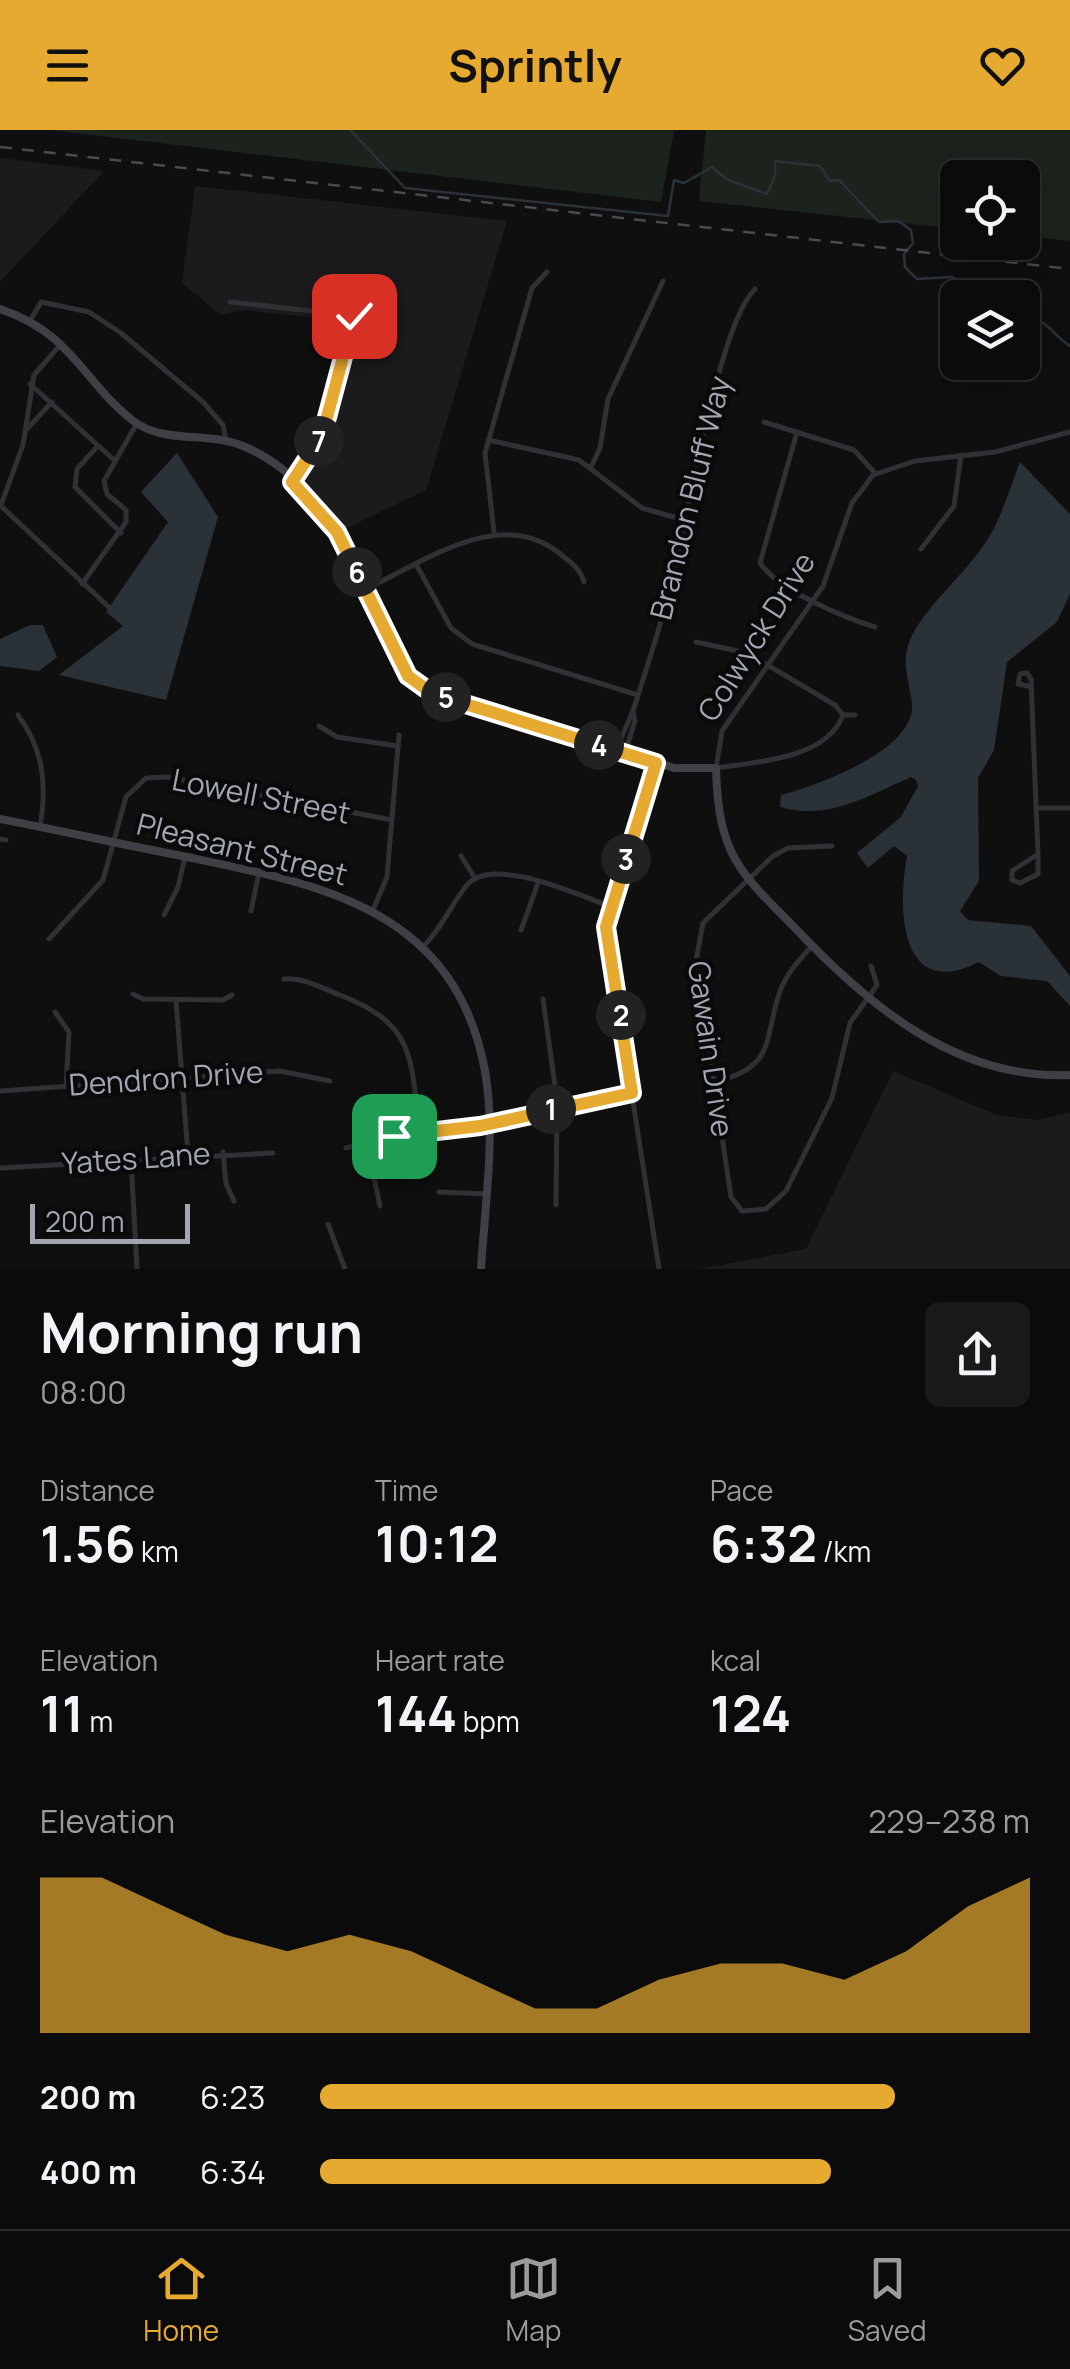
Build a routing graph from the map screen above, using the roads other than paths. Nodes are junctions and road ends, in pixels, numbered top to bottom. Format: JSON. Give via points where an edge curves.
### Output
{"nodes":[{"id":1,"x":547,"y":272,"type":"dead end"},
{"id":2,"x":663,"y":281,"type":"dead end"},
{"id":3,"x":754,"y":289,"type":"dead end"},
{"id":4,"x":230,"y":302,"type":"dead end"},
{"id":5,"x":0,"y":309,"type":"edge"},
{"id":6,"x":354,"y":316,"type":"junction"},
{"id":7,"x":385,"y":319,"type":"dead end"},
{"id":8,"x":30,"y":322,"type":"junction"},
{"id":9,"x":62,"y":343,"type":"junction"},
{"id":10,"x":30,"y":384,"type":"junction"},
{"id":11,"x":52,"y":402,"type":"junction"},
{"id":12,"x":764,"y":422,"type":"dead end"},
{"id":13,"x":138,"y":423,"type":"junction"},
{"id":14,"x":25,"y":431,"type":"junction"},
{"id":15,"x":797,"y":432,"type":"junction"},
{"id":16,"x":1070,"y":432,"type":"edge"},
{"id":17,"x":226,"y":440,"type":"junction"},
{"id":18,"x":488,"y":440,"type":"junction"},
{"id":19,"x":96,"y":448,"type":"junction"},
{"id":20,"x":960,"y":455,"type":"junction"},
{"id":21,"x":113,"y":459,"type":"junction"},
{"id":22,"x":591,"y":467,"type":"junction"},
{"id":23,"x":875,"y":473,"type":"junction"},
{"id":24,"x":292,"y":482,"type":"junction"},
{"id":25,"x":0,"y":505,"type":"edge"},
{"id":26,"x":684,"y":520,"type":"junction"},
{"id":27,"x":494,"y":532,"type":"junction"},
{"id":28,"x":121,"y":533,"type":"junction"},
{"id":29,"x":921,"y":549,"type":"dead end"},
{"id":30,"x":418,"y":566,"type":"junction"},
{"id":31,"x":584,"y":582,"type":"dead end"},
{"id":32,"x":82,"y":584,"type":"junction"},
{"id":33,"x":365,"y":589,"type":"junction"},
{"id":34,"x":814,"y":600,"type":"junction"},
{"id":35,"x":113,"y":611,"type":"dead end"},
{"id":36,"x":876,"y":627,"type":"dead end"},
{"id":37,"x":696,"y":642,"type":"dead end"},
{"id":38,"x":768,"y":664,"type":"junction"},
{"id":39,"x":1028,"y":686,"type":"dead end"},
{"id":40,"x":638,"y":695,"type":"junction"},
{"id":41,"x":855,"y":714,"type":"dead end"},
{"id":42,"x":18,"y":715,"type":"dead end"},
{"id":43,"x":843,"y":715,"type":"junction"},
{"id":44,"x":320,"y":726,"type":"dead end"},
{"id":45,"x":399,"y":734,"type":"dead end"},
{"id":46,"x":398,"y":746,"type":"junction"},
{"id":47,"x":621,"y":752,"type":"junction"},
{"id":48,"x":656,"y":763,"type":"junction"},
{"id":49,"x":716,"y":768,"type":"junction"},
{"id":50,"x":1036,"y":808,"type":"junction"},
{"id":51,"x":1070,"y":808,"type":"edge"},
{"id":52,"x":0,"y":819,"type":"edge"},
{"id":53,"x":392,"y":820,"type":"junction"},
{"id":54,"x":40,"y":827,"type":"junction"},
{"id":55,"x":115,"y":843,"type":"junction"},
{"id":56,"x":832,"y":846,"type":"dead end"},
{"id":57,"x":1038,"y":854,"type":"junction"},
{"id":58,"x":462,"y":856,"type":"dead end"},
{"id":59,"x":185,"y":857,"type":"junction"},
{"id":60,"x":260,"y":872,"type":"junction"},
{"id":61,"x":474,"y":878,"type":"junction"},
{"id":62,"x":749,"y":878,"type":"junction"},
{"id":63,"x":538,"y":883,"type":"junction"},
{"id":64,"x":610,"y":906,"type":"junction"},
{"id":65,"x":373,"y":910,"type":"junction"},
{"id":66,"x":252,"y":912,"type":"dead end"},
{"id":67,"x":164,"y":915,"type":"dead end"},
{"id":68,"x":521,"y":930,"type":"dead end"},
{"id":69,"x":49,"y":939,"type":"dead end"},
{"id":70,"x":812,"y":946,"type":"junction"},
{"id":71,"x":422,"y":950,"type":"junction"},
{"id":72,"x":871,"y":966,"type":"dead end"},
{"id":73,"x":284,"y":980,"type":"dead end"},
{"id":74,"x":133,"y":994,"type":"dead end"},
{"id":75,"x":232,"y":995,"type":"dead end"},
{"id":76,"x":543,"y":999,"type":"dead end"},
{"id":77,"x":176,"y":1000,"type":"junction"},
{"id":78,"x":866,"y":1000,"type":"junction"},
{"id":79,"x":55,"y":1012,"type":"dead end"},
{"id":80,"x":1070,"y":1075,"type":"edge"},
{"id":81,"x":180,"y":1078,"type":"junction"},
{"id":82,"x":330,"y":1081,"type":"dead end"},
{"id":83,"x":714,"y":1082,"type":"junction"},
{"id":84,"x":66,"y":1086,"type":"junction"},
{"id":85,"x":0,"y":1092,"type":"edge"},
{"id":86,"x":632,"y":1093,"type":"junction"},
{"id":87,"x":557,"y":1108,"type":"junction"},
{"id":88,"x":489,"y":1124,"type":"junction"},
{"id":89,"x":419,"y":1131,"type":"junction"},
{"id":90,"x":367,"y":1145,"type":"junction"},
{"id":91,"x":346,"y":1148,"type":"dead end"},
{"id":92,"x":224,"y":1152,"type":"junction"},
{"id":93,"x":273,"y":1153,"type":"dead end"},
{"id":94,"x":188,"y":1154,"type":"junction"},
{"id":95,"x":131,"y":1159,"type":"junction"},
{"id":96,"x":0,"y":1168,"type":"edge"},
{"id":97,"x":438,"y":1192,"type":"dead end"},
{"id":98,"x":486,"y":1194,"type":"junction"},
{"id":99,"x":234,"y":1201,"type":"dead end"},
{"id":100,"x":556,"y":1205,"type":"dead end"},
{"id":101,"x":380,"y":1206,"type":"dead end"},
{"id":102,"x":328,"y":1224,"type":"dead end"},
{"id":103,"x":137,"y":1269,"type":"edge"},
{"id":104,"x":345,"y":1269,"type":"edge"},
{"id":105,"x":481,"y":1269,"type":"edge"},
{"id":106,"x":659,"y":1269,"type":"edge"}],
"edges":[{"from":1,"to":18,"type":"street","via":[[532,288]]},
{"from":2,"to":22,"type":"street","via":[[610,393]]},
{"from":3,"to":26,"type":"street","name":"Brandon Bluff Way","via":[[738,313]]},
{"from":4,"to":6,"type":"street"},
{"from":5,"to":8,"type":"street"},
{"from":6,"to":7,"type":"street"},
{"from":6,"to":24,"type":"street","via":[[322,436]]},
{"from":8,"to":9,"type":"street"},
{"from":8,"to":17,"type":"street","via":[[42,302],[107,322],[202,402],[224,425]]},
{"from":9,"to":10,"type":"street"},
{"from":9,"to":13,"type":"street"},
{"from":10,"to":11,"type":"street"},
{"from":10,"to":14,"type":"street"},
{"from":11,"to":14,"type":"street"},
{"from":11,"to":19,"type":"street"},
{"from":12,"to":15,"type":"street"},
{"from":13,"to":17,"type":"street","via":[[171,435]]},
{"from":13,"to":21,"type":"street"},
{"from":14,"to":25,"type":"street"},
{"from":15,"to":23,"type":"street","via":[[854,450]]},
{"from":15,"to":34,"type":"street","via":[[761,565]]},
{"from":16,"to":20,"type":"street"},
{"from":17,"to":24,"type":"street","via":[[256,453]]},
{"from":18,"to":22,"type":"street","via":[[549,450]]},
{"from":18,"to":27,"type":"street"},
{"from":19,"to":21,"type":"street"},
{"from":19,"to":28,"type":"street","via":[[77,470],[75,487]]},
{"from":20,"to":23,"type":"street"},
{"from":20,"to":29,"type":"street","via":[[954,506]]},
{"from":21,"to":28,"type":"street","via":[[104,485],[126,510]]},
{"from":22,"to":26,"type":"street","via":[[648,511]]},
{"from":23,"to":34,"type":"street","name":"Colwyck Drive","via":[[857,492]]},
{"from":24,"to":33,"type":"street","via":[[330,521]]},
{"from":25,"to":32,"type":"street"},
{"from":26,"to":40,"type":"street","name":"Brandon Bluff Way"},
{"from":27,"to":30,"type":"street"},
{"from":27,"to":31,"type":"street","via":[[541,539],[578,568]]},
{"from":28,"to":32,"type":"street"},
{"from":30,"to":33,"type":"street"},
{"from":30,"to":40,"type":"street","via":[[451,628],[472,644]]},
{"from":32,"to":35,"type":"street"},
{"from":33,"to":47,"type":"street","via":[[416,685]]},
{"from":34,"to":36,"type":"street"},
{"from":34,"to":38,"type":"street","name":"Colwyck Drive"},
{"from":37,"to":38,"type":"street"},
{"from":38,"to":43,"type":"street"},
{"from":38,"to":49,"type":"street","name":"Colwyck Drive","via":[[722,731]]},
{"from":39,"to":50,"type":"street"},
{"from":40,"to":47,"type":"street","name":"Brandon Bluff Way"},
{"from":41,"to":43,"type":"street"},
{"from":42,"to":54,"type":"street","via":[[42,763]]},
{"from":43,"to":49,"type":"street","via":[[818,744]]},
{"from":44,"to":46,"type":"street","via":[[337,737]]},
{"from":45,"to":46,"type":"street"},
{"from":46,"to":53,"type":"street"},
{"from":47,"to":48,"type":"street"},
{"from":48,"to":49,"type":"street"},
{"from":48,"to":64,"type":"street"},
{"from":49,"to":62,"type":"street","name":"Colwyck Drive","via":[[722,826]]},
{"from":50,"to":51,"type":"street"},
{"from":50,"to":57,"type":"street"},
{"from":52,"to":54,"type":"street","name":"Pleasant Street"},
{"from":53,"to":55,"type":"street","name":"Lowell Street","via":[[159,776],[129,791]]},
{"from":53,"to":65,"type":"street","via":[[386,883]]},
{"from":54,"to":55,"type":"street","name":"Pleasant Street"},
{"from":55,"to":59,"type":"street","name":"Pleasant Street"},
{"from":55,"to":69,"type":"street","name":"Lowell Street","via":[[103,880]]},
{"from":56,"to":62,"type":"street","name":"Gawain Drive","via":[[781,850]]},
{"from":57,"to":57,"type":"street","via":[[1012,871],[1012,880],[1038,874]]},
{"from":58,"to":61,"type":"street"},
{"from":59,"to":60,"type":"street","name":"Pleasant Street"},
{"from":59,"to":67,"type":"street"},
{"from":60,"to":65,"type":"street","name":"Pleasant Street","via":[[320,886]]},
{"from":60,"to":66,"type":"street"},
{"from":61,"to":63,"type":"street","via":[[503,872]]},
{"from":61,"to":71,"type":"street"},
{"from":62,"to":70,"type":"street","name":"Colwyck Drive"},
{"from":62,"to":83,"type":"street","name":"Gawain Drive","via":[[710,914],[696,945]]},
{"from":63,"to":64,"type":"street"},
{"from":63,"to":68,"type":"street"},
{"from":64,"to":86,"type":"street","via":[[607,934]]},
{"from":65,"to":71,"type":"street","name":"Pleasant Street"},
{"from":70,"to":78,"type":"street","name":"Colwyck Drive"},
{"from":70,"to":83,"type":"street","via":[[785,980],[764,1055],[747,1072]]},
{"from":71,"to":88,"type":"street","name":"Pleasant Street","via":[[453,991],[476,1040]]},
{"from":72,"to":78,"type":"street","via":[[878,980]]},
{"from":73,"to":89,"type":"street","via":[[366,1004],[394,1025],[410,1058]]},
{"from":74,"to":77,"type":"street"},
{"from":75,"to":77,"type":"street"},
{"from":76,"to":87,"type":"street"},
{"from":77,"to":81,"type":"street"},
{"from":78,"to":80,"type":"street","name":"Colwyck Drive","via":[[977,1060]]},
{"from":78,"to":83,"type":"street","name":"Gawain Drive","via":[[846,1033],[827,1110],[786,1192],[766,1208],[748,1212],[732,1202]]},
{"from":79,"to":84,"type":"street","via":[[69,1032]]},
{"from":81,"to":82,"type":"street","name":"Dendron Drive","via":[[290,1070]]},
{"from":81,"to":84,"type":"street","name":"Dendron Drive"},
{"from":81,"to":94,"type":"street"},
{"from":84,"to":85,"type":"street","name":"Dendron Drive"},
{"from":86,"to":87,"type":"street"},
{"from":86,"to":106,"type":"street"},
{"from":87,"to":88,"type":"street"},
{"from":87,"to":100,"type":"street"},
{"from":88,"to":89,"type":"street"},
{"from":88,"to":98,"type":"street","name":"Pleasant Street"},
{"from":89,"to":90,"type":"street"},
{"from":90,"to":91,"type":"street"},
{"from":90,"to":101,"type":"street"},
{"from":92,"to":93,"type":"street","name":"Yates Lane"},
{"from":92,"to":94,"type":"street","name":"Yates Lane"},
{"from":92,"to":99,"type":"street"},
{"from":94,"to":95,"type":"street","name":"Yates Lane"},
{"from":95,"to":96,"type":"street","name":"Yates Lane"},
{"from":95,"to":103,"type":"street"},
{"from":97,"to":98,"type":"street"},
{"from":98,"to":105,"type":"street","name":"Pleasant Street"},
{"from":102,"to":104,"type":"street"}]}
